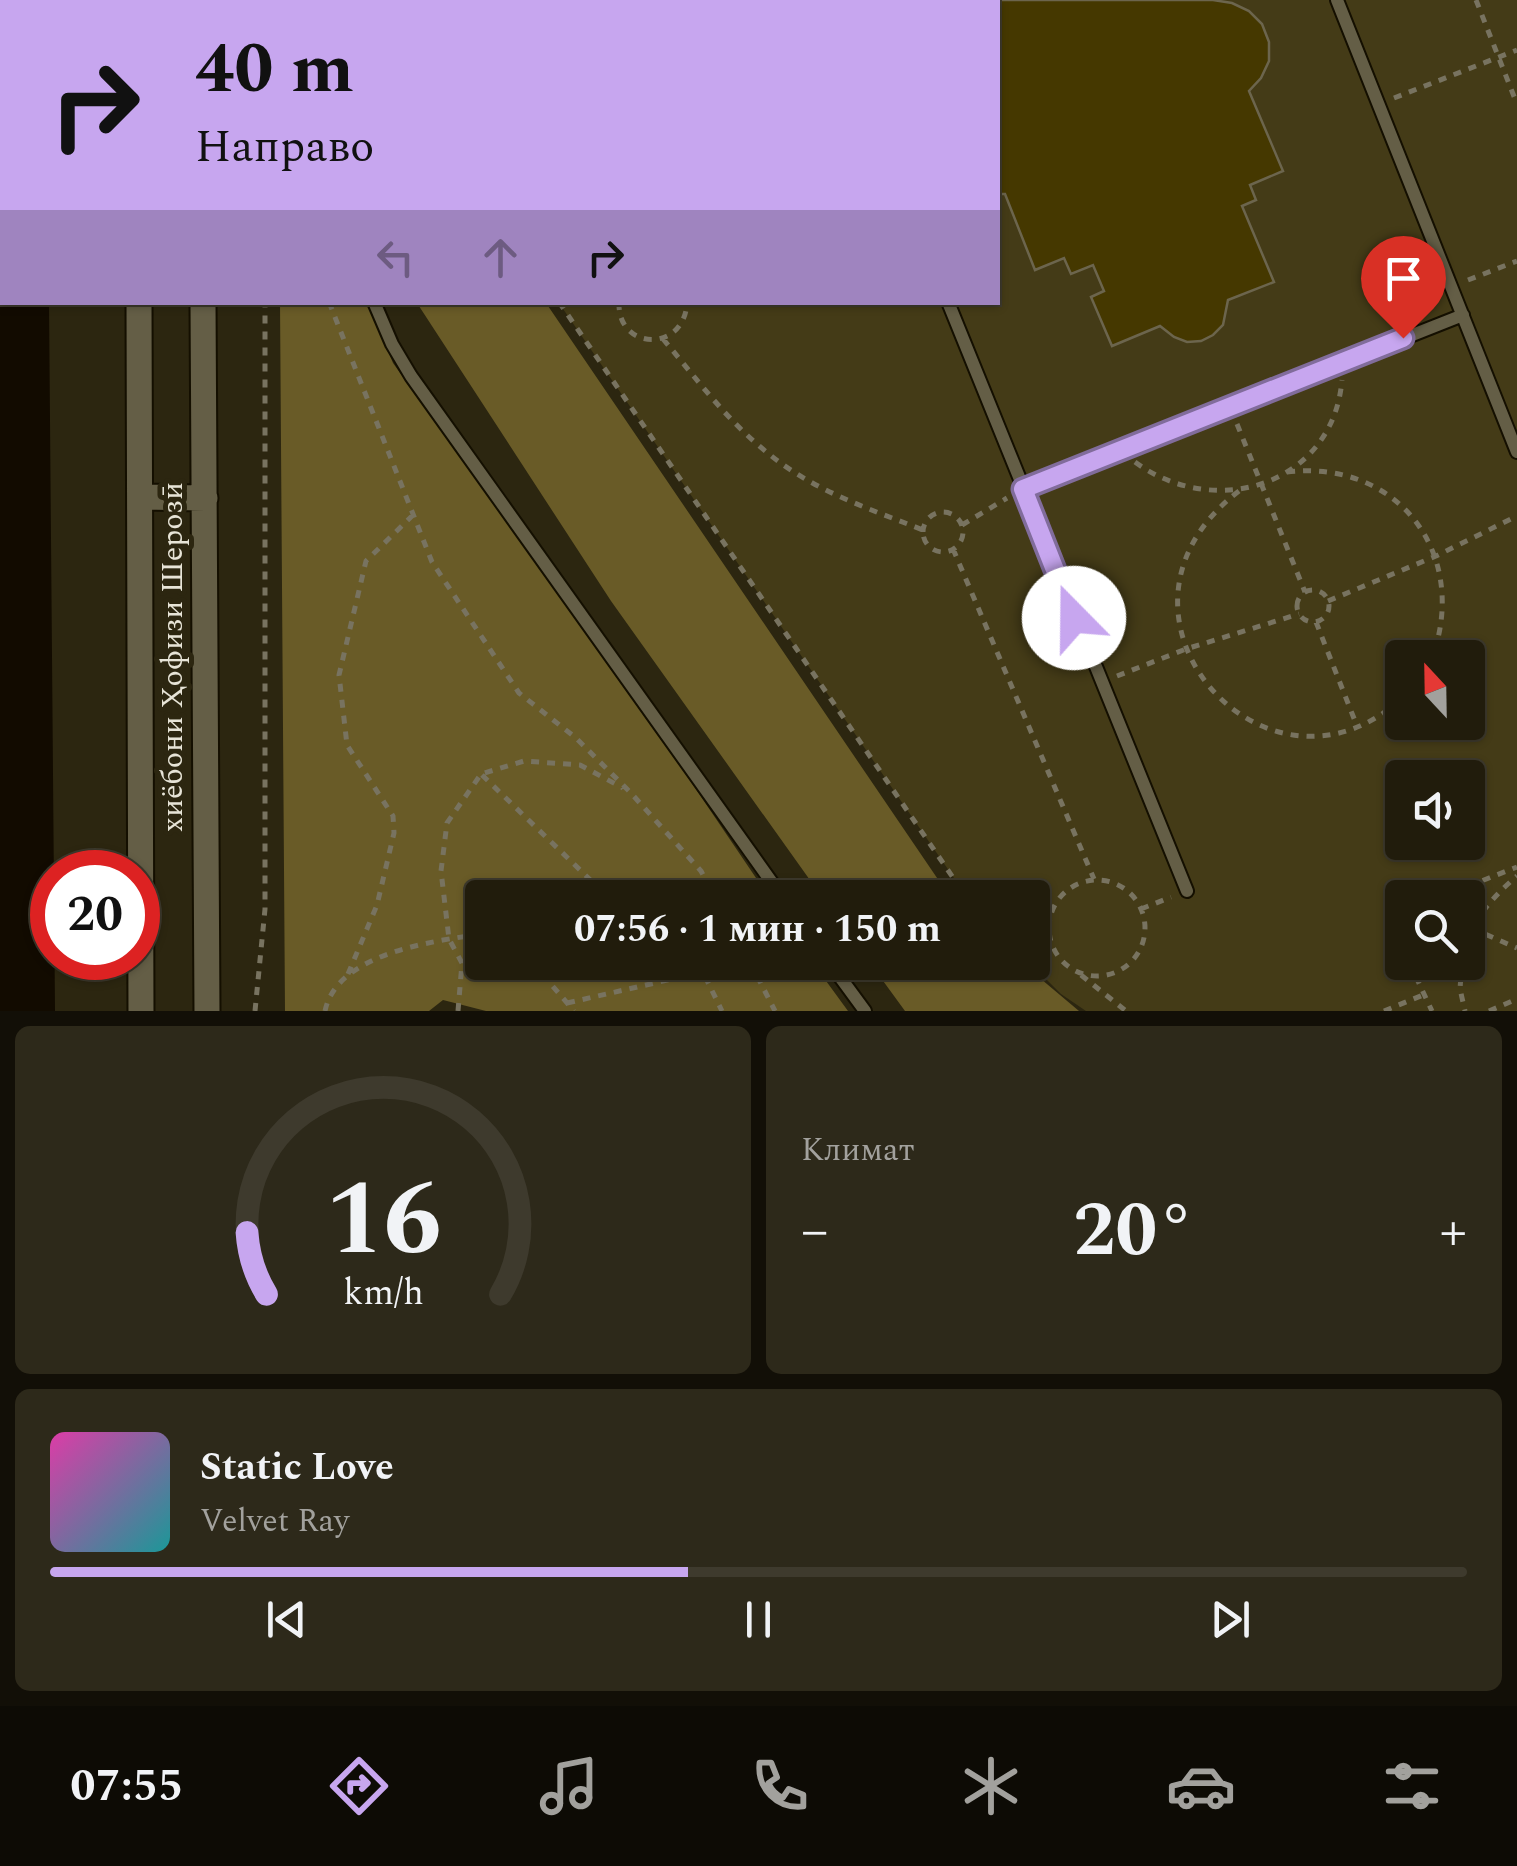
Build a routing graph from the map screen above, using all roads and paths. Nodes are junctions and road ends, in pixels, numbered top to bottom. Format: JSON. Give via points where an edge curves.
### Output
{"nodes":[{"id":1,"x":1337,"y":0,"type":"edge"},
{"id":2,"x":1476,"y":0,"type":"edge"},
{"id":3,"x":1517,"y":50,"type":"edge"},
{"id":4,"x":1498,"y":57,"type":"junction"},
{"id":5,"x":1378,"y":104,"type":"junction"},
{"id":6,"x":1517,"y":104,"type":"edge"},
{"id":7,"x":1517,"y":261,"type":"edge"},
{"id":8,"x":1451,"y":286,"type":"junction"},
{"id":9,"x":139,"y":305,"type":"edge"},
{"id":10,"x":203,"y":305,"type":"edge"},
{"id":11,"x":265,"y":305,"type":"edge"},
{"id":12,"x":330,"y":305,"type":"edge"},
{"id":13,"x":375,"y":305,"type":"edge"},
{"id":14,"x":561,"y":305,"type":"edge"},
{"id":15,"x":619,"y":305,"type":"edge"},
{"id":16,"x":686,"y":305,"type":"edge"},
{"id":17,"x":949,"y":305,"type":"edge"},
{"id":18,"x":1462,"y":315,"type":"junction"},
{"id":19,"x":663,"y":338,"type":"junction"},
{"id":20,"x":1344,"y":362,"type":"junction"},
{"id":21,"x":1230,"y":408,"type":"junction"},
{"id":22,"x":1119,"y":450,"type":"junction"},
{"id":23,"x":1517,"y":452,"type":"edge"},
{"id":24,"x":1284,"y":472,"type":"junction"},
{"id":25,"x":1263,"y":484,"type":"junction"},
{"id":26,"x":1023,"y":489,"type":"junction"},
{"id":27,"x":1240,"y":490,"type":"junction"},
{"id":28,"x":140,"y":498,"type":"junction"},
{"id":29,"x":205,"y":498,"type":"junction"},
{"id":30,"x":413,"y":515,"type":"junction"},
{"id":31,"x":1517,"y":516,"type":"edge"},
{"id":32,"x":962,"y":525,"type":"junction"},
{"id":33,"x":923,"y":530,"type":"junction"},
{"id":34,"x":953,"y":549,"type":"junction"},
{"id":35,"x":1436,"y":556,"type":"junction"},
{"id":36,"x":1305,"y":592,"type":"junction"},
{"id":37,"x":1328,"y":601,"type":"junction"},
{"id":38,"x":1299,"y":614,"type":"junction"},
{"id":39,"x":1316,"y":622,"type":"junction"},
{"id":40,"x":1437,"y":640,"type":"edge"},
{"id":41,"x":1186,"y":649,"type":"junction"},
{"id":42,"x":1100,"y":683,"type":"junction"},
{"id":43,"x":1385,"y":711,"type":"edge"},
{"id":44,"x":1357,"y":727,"type":"junction"},
{"id":45,"x":481,"y":774,"type":"junction"},
{"id":46,"x":630,"y":792,"type":"junction"},
{"id":47,"x":1517,"y":867,"type":"edge"},
{"id":48,"x":1517,"y":876,"type":"edge"},
{"id":49,"x":590,"y":880,"type":"edge"},
{"id":50,"x":706,"y":880,"type":"edge"},
{"id":51,"x":770,"y":880,"type":"edge"},
{"id":52,"x":955,"y":880,"type":"edge"},
{"id":53,"x":1094,"y":880,"type":"junction"},
{"id":54,"x":1484,"y":880,"type":"edge"},
{"id":55,"x":1187,"y":891,"type":"joint"},
{"id":56,"x":1141,"y":909,"type":"junction"},
{"id":57,"x":1485,"y":911,"type":"edge"},
{"id":58,"x":1050,"y":919,"type":"edge"},
{"id":59,"x":1485,"y":934,"type":"edge"},
{"id":60,"x":465,"y":936,"type":"edge"},
{"id":61,"x":449,"y":938,"type":"junction"},
{"id":62,"x":1050,"y":938,"type":"edge"},
{"id":63,"x":1517,"y":948,"type":"edge"},
{"id":64,"x":1079,"y":973,"type":"junction"},
{"id":65,"x":348,"y":974,"type":"junction"},
{"id":66,"x":548,"y":980,"type":"edge"},
{"id":67,"x":668,"y":980,"type":"edge"},
{"id":68,"x":707,"y":980,"type":"edge"},
{"id":69,"x":759,"y":980,"type":"edge"},
{"id":70,"x":842,"y":980,"type":"edge"},
{"id":71,"x":1417,"y":980,"type":"edge"},
{"id":72,"x":1461,"y":980,"type":"edge"},
{"id":73,"x":1423,"y":994,"type":"junction"},
{"id":74,"x":1517,"y":1000,"type":"edge"},
{"id":75,"x":568,"y":1003,"type":"junction"},
{"id":76,"x":141,"y":1011,"type":"edge"},
{"id":77,"x":206,"y":1011,"type":"edge"},
{"id":78,"x":256,"y":1011,"type":"edge"},
{"id":79,"x":325,"y":1011,"type":"edge"},
{"id":80,"x":458,"y":1011,"type":"edge"},
{"id":81,"x":574,"y":1011,"type":"edge"},
{"id":82,"x":722,"y":1011,"type":"edge"},
{"id":83,"x":776,"y":1011,"type":"edge"},
{"id":84,"x":865,"y":1011,"type":"edge"},
{"id":85,"x":1126,"y":1011,"type":"edge"},
{"id":86,"x":1384,"y":1011,"type":"edge"},
{"id":87,"x":1432,"y":1011,"type":"edge"},
{"id":88,"x":1465,"y":1011,"type":"edge"},
{"id":89,"x":1489,"y":1011,"type":"edge"}],
"edges":[{"from":1,"to":5,"type":"lane"},
{"from":2,"to":4,"type":"path"},
{"from":3,"to":4,"type":"path"},
{"from":4,"to":5,"type":"path"},
{"from":4,"to":6,"type":"path"},
{"from":5,"to":8,"type":"lane"},
{"from":7,"to":8,"type":"path"},
{"from":8,"to":18,"type":"lane"},
{"from":9,"to":28,"type":"main road","name":"хиёбони Ҳофизи Шерозӣ"},
{"from":10,"to":29,"type":"main road","name":"хиёбони Ҳофизи Шерозӣ"},
{"from":11,"to":78,"type":"path","via":[[265,909]]},
{"from":12,"to":30,"type":"path"},
{"from":13,"to":51,"type":"lane","via":[[411,376]]},
{"from":14,"to":52,"type":"path"},
{"from":15,"to":19,"type":"path","via":[[624,326],[635,335]]},
{"from":16,"to":19,"type":"path","via":[[684,320]]},
{"from":17,"to":26,"type":"lane"},
{"from":18,"to":20,"type":"lane"},
{"from":18,"to":23,"type":"lane"},
{"from":19,"to":33,"type":"path","via":[[770,456],[832,494]]},
{"from":20,"to":21,"type":"lane"},
{"from":20,"to":24,"type":"path","via":[[1331,422],[1314,448]]},
{"from":21,"to":22,"type":"lane"},
{"from":21,"to":25,"type":"path"},
{"from":22,"to":26,"type":"lane"},
{"from":22,"to":27,"type":"path","via":[[1188,489]]},
{"from":24,"to":25,"type":"path"},
{"from":24,"to":35,"type":"path","via":[[1331,471],[1376,486],[1412,516]]},
{"from":25,"to":27,"type":"path"},
{"from":25,"to":36,"type":"path"},
{"from":26,"to":32,"type":"path"},
{"from":26,"to":42,"type":"lane"},
{"from":27,"to":41,"type":"path","via":[[1205,522],[1183,564],[1178,611]]},
{"from":28,"to":29,"type":"main road"},
{"from":28,"to":76,"type":"main road","name":"хиёбони Ҳофизи Шерозӣ"},
{"from":29,"to":77,"type":"main road","name":"хиёбони Ҳофизи Шерозӣ"},
{"from":30,"to":46,"type":"path","via":[[432,562],[519,694]]},
{"from":30,"to":65,"type":"path","via":[[366,561],[339,675],[348,745],[393,816],[394,833],[377,905]]},
{"from":31,"to":35,"type":"path"},
{"from":32,"to":33,"type":"path","via":[[951,514],[937,513]]},
{"from":32,"to":34,"type":"path"},
{"from":33,"to":34,"type":"path","via":[[932,549]]},
{"from":34,"to":53,"type":"path"},
{"from":35,"to":37,"type":"path"},
{"from":35,"to":40,"type":"path","via":[[1443,618]]},
{"from":36,"to":37,"type":"path","via":[[1318,591]]},
{"from":36,"to":38,"type":"path","via":[[1297,601]]},
{"from":37,"to":39,"type":"path","via":[[1327,613]]},
{"from":38,"to":39,"type":"path"},
{"from":38,"to":41,"type":"path"},
{"from":39,"to":44,"type":"path"},
{"from":41,"to":42,"type":"path"},
{"from":41,"to":44,"type":"path","via":[[1211,690],[1259,725],[1298,735]]},
{"from":42,"to":55,"type":"lane"},
{"from":43,"to":44,"type":"path"},
{"from":45,"to":46,"type":"path","via":[[524,762],[580,765]]},
{"from":45,"to":49,"type":"path"},
{"from":45,"to":61,"type":"path","via":[[447,822],[440,871]]},
{"from":46,"to":50,"type":"path"},
{"from":47,"to":54,"type":"path"},
{"from":48,"to":57,"type":"path"},
{"from":53,"to":56,"type":"path","via":[[1121,886]]},
{"from":53,"to":58,"type":"path","via":[[1062,895]]},
{"from":55,"to":56,"type":"path"},
{"from":56,"to":64,"type":"path","via":[[1142,944],[1132,960],[1117,972]]},
{"from":59,"to":63,"type":"path"},
{"from":60,"to":61,"type":"path"},
{"from":61,"to":65,"type":"path","via":[[388,953]]},
{"from":61,"to":80,"type":"path","via":[[462,963]]},
{"from":62,"to":64,"type":"path","via":[[1063,962]]},
{"from":64,"to":85,"type":"path"},
{"from":65,"to":79,"type":"path"},
{"from":66,"to":75,"type":"path"},
{"from":67,"to":75,"type":"path"},
{"from":68,"to":82,"type":"path"},
{"from":69,"to":83,"type":"path"},
{"from":70,"to":84,"type":"lane"},
{"from":71,"to":73,"type":"path"},
{"from":72,"to":88,"type":"path"},
{"from":73,"to":86,"type":"path"},
{"from":73,"to":87,"type":"path"},
{"from":74,"to":89,"type":"path"},
{"from":75,"to":81,"type":"path"}]}
